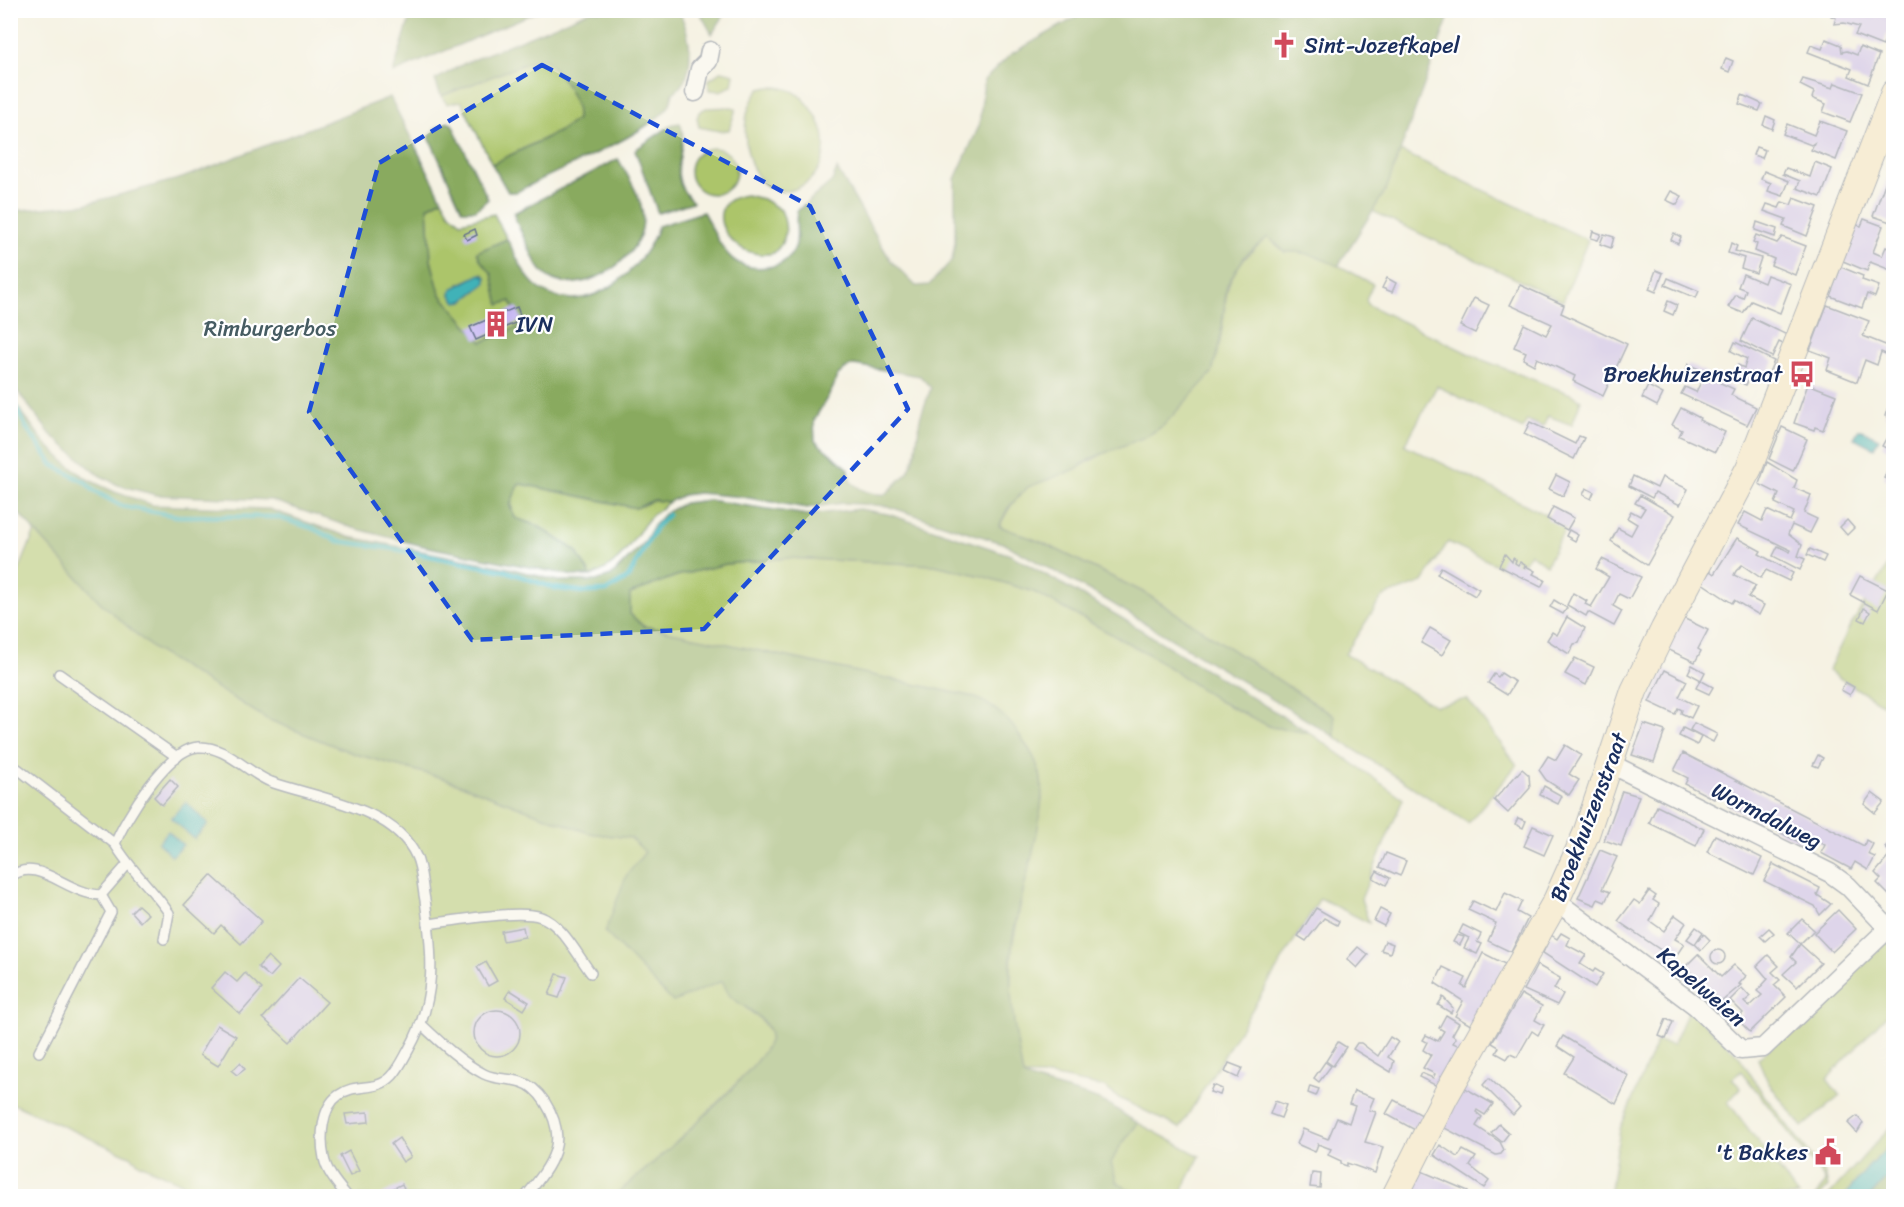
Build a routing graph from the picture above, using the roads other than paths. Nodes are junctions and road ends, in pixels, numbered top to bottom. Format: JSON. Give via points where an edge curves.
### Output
{"nodes":[{"id":1,"x":710,"y":51,"type":"dead end"},
{"id":2,"x":695,"y":92,"type":"dead end"},
{"id":3,"x":1893,"y":93,"type":"edge"},
{"id":4,"x":60,"y":674,"type":"dead end"},
{"id":5,"x":177,"y":757,"type":"junction"},
{"id":6,"x":1611,"y":764,"type":"junction"},
{"id":7,"x":18,"y":769,"type":"dead end"},
{"id":8,"x":115,"y":844,"type":"junction"},
{"id":9,"x":127,"y":865,"type":"junction"},
{"id":10,"x":10,"y":877,"type":"edge"},
{"id":11,"x":101,"y":895,"type":"junction"},
{"id":12,"x":1556,"y":901,"type":"junction"},
{"id":13,"x":428,"y":924,"type":"junction"},
{"id":14,"x":1891,"y":925,"type":"edge"},
{"id":15,"x":164,"y":939,"type":"dead end"},
{"id":16,"x":591,"y":973,"type":"dead end"},
{"id":17,"x":422,"y":1026,"type":"junction"},
{"id":18,"x":39,"y":1052,"type":"dead end"},
{"id":19,"x":347,"y":1197,"type":"edge"},
{"id":20,"x":526,"y":1197,"type":"edge"},
{"id":21,"x":1395,"y":1197,"type":"edge"}],
"edges":[{"from":1,"to":2,"type":"street","via":[[708,61],[700,69]]},
{"from":3,"to":6,"type":"street","name":"Broekhuizenstraat","via":[[1752,459],[1634,691]]},
{"from":4,"to":5,"type":"lane"},
{"from":5,"to":8,"type":"lane","via":[[123,823]]},
{"from":5,"to":13,"type":"lane","via":[[198,747],[219,751],[269,781],[368,814],[400,831],[417,856]]},
{"from":6,"to":12,"type":"street","name":"Broekhuizenstraat"},
{"from":6,"to":14,"type":"street","name":"Wormdalweg","via":[[1830,873]]},
{"from":7,"to":8,"type":"lane"},
{"from":8,"to":9,"type":"lane"},
{"from":9,"to":11,"type":"lane"},
{"from":9,"to":15,"type":"lane","via":[[169,913]]},
{"from":10,"to":11,"type":"lane","via":[[20,869],[36,869],[86,895]]},
{"from":11,"to":18,"type":"lane","via":[[111,912]]},
{"from":12,"to":14,"type":"street","name":"Kapelweien","via":[[1696,1006],[1736,1047],[1746,1052],[1763,1048]]},
{"from":12,"to":21,"type":"street","name":"Broekhuizenstraat","via":[[1446,1095]]},
{"from":13,"to":16,"type":"lane","via":[[521,915],[541,917],[558,930]]},
{"from":13,"to":17,"type":"lane","via":[[432,979]]},
{"from":17,"to":19,"type":"lane","via":[[395,1074],[384,1085],[353,1089],[338,1095],[330,1105],[323,1122],[324,1158]]},
{"from":17,"to":20,"type":"lane","via":[[469,1065],[537,1091],[558,1124],[558,1144],[546,1172]]}]}
